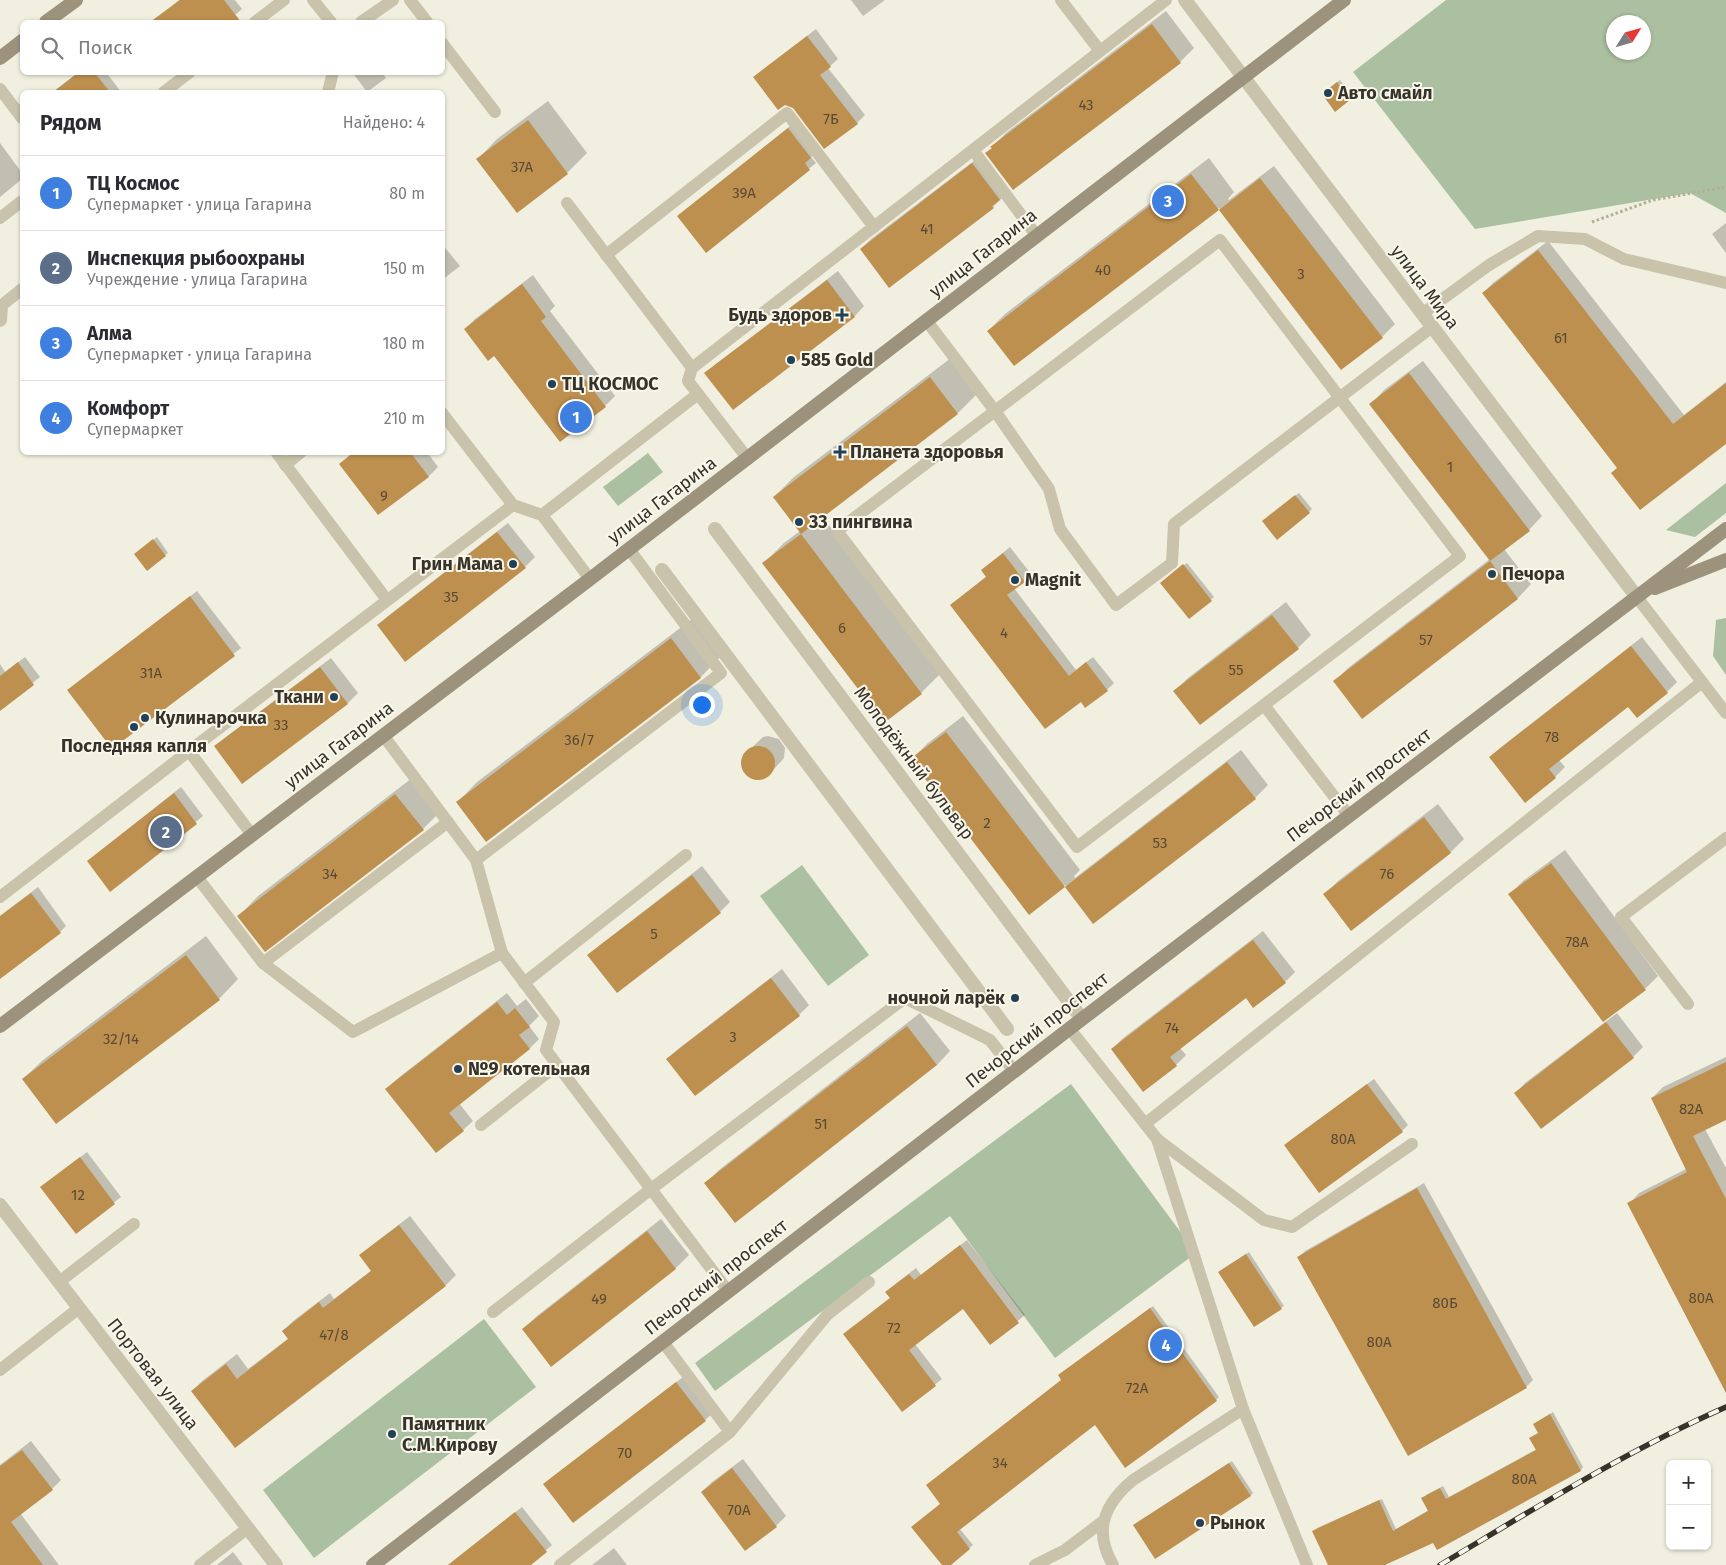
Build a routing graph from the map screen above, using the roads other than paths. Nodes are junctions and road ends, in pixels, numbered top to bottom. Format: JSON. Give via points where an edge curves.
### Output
{"nodes":[{"id":1,"x":76,"y":0,"type":"edge"},
{"id":2,"x":284,"y":0,"type":"edge"},
{"id":3,"x":313,"y":0,"type":"edge"},
{"id":4,"x":392,"y":0,"type":"edge"},
{"id":5,"x":410,"y":0,"type":"edge"},
{"id":6,"x":1061,"y":0,"type":"edge"},
{"id":7,"x":1166,"y":0,"type":"edge"},
{"id":8,"x":1185,"y":0,"type":"edge"},
{"id":9,"x":1344,"y":0,"type":"edge"},
{"id":10,"x":49,"y":20,"type":"edge"},
{"id":11,"x":258,"y":20,"type":"edge"},
{"id":12,"x":329,"y":20,"type":"edge"},
{"id":13,"x":364,"y":20,"type":"edge"},
{"id":14,"x":425,"y":20,"type":"edge"},
{"id":15,"x":20,"y":43,"type":"edge"},
{"id":16,"x":445,"y":46,"type":"edge"},
{"id":17,"x":1100,"y":52,"type":"junction"},
{"id":18,"x":0,"y":58,"type":"edge"},
{"id":19,"x":186,"y":75,"type":"edge"},
{"id":20,"x":332,"y":75,"type":"edge"},
{"id":21,"x":1243,"y":77,"type":"junction"},
{"id":22,"x":0,"y":89,"type":"edge"},
{"id":23,"x":167,"y":90,"type":"edge"},
{"id":24,"x":328,"y":90,"type":"edge"},
{"id":25,"x":495,"y":112,"type":"dead end"},
{"id":26,"x":20,"y":115,"type":"edge"},
{"id":27,"x":973,"y":150,"type":"junction"},
{"id":28,"x":20,"y":203,"type":"edge"},
{"id":29,"x":567,"y":203,"type":"dead end"},
{"id":30,"x":0,"y":218,"type":"edge"},
{"id":31,"x":874,"y":227,"type":"junction"},
{"id":32,"x":1036,"y":235,"type":"junction"},
{"id":33,"x":606,"y":255,"type":"junction"},
{"id":34,"x":1726,"y":283,"type":"edge"},
{"id":35,"x":20,"y":290,"type":"edge"},
{"id":36,"x":1,"y":303,"type":"edge"},
{"id":37,"x":1422,"y":314,"type":"junction"},
{"id":38,"x":926,"y":320,"type":"junction"},
{"id":39,"x":0,"y":321,"type":"edge"},
{"id":40,"x":1432,"y":327,"type":"junction"},
{"id":41,"x":692,"y":368,"type":"junction"},
{"id":42,"x":698,"y":394,"type":"junction"},
{"id":43,"x":1340,"y":397,"type":"junction"},
{"id":44,"x":995,"y":410,"type":"junction"},
{"id":45,"x":445,"y":417,"type":"edge"},
{"id":46,"x":278,"y":455,"type":"edge"},
{"id":47,"x":297,"y":455,"type":"edge"},
{"id":48,"x":748,"y":458,"type":"junction"},
{"id":49,"x":285,"y":465,"type":"junction"},
{"id":50,"x":513,"y":505,"type":"junction"},
{"id":51,"x":542,"y":515,"type":"junction"},
{"id":52,"x":716,"y":529,"type":"dead end"},
{"id":53,"x":1726,"y":529,"type":"edge"},
{"id":54,"x":629,"y":549,"type":"junction"},
{"id":55,"x":1726,"y":560,"type":"edge"},
{"id":56,"x":662,"y":570,"type":"dead end"},
{"id":57,"x":590,"y":579,"type":"junction"},
{"id":58,"x":1636,"y":596,"type":"junction"},
{"id":59,"x":387,"y":600,"type":"junction"},
{"id":60,"x":1702,"y":682,"type":"junction"},
{"id":61,"x":1264,"y":705,"type":"junction"},
{"id":62,"x":1726,"y":713,"type":"edge"},
{"id":63,"x":383,"y":735,"type":"junction"},
{"id":64,"x":188,"y":751,"type":"junction"},
{"id":65,"x":1349,"y":816,"type":"junction"},
{"id":66,"x":448,"y":822,"type":"junction"},
{"id":67,"x":252,"y":835,"type":"junction"},
{"id":68,"x":1726,"y":838,"type":"edge"},
{"id":69,"x":686,"y":855,"type":"dead end"},
{"id":70,"x":476,"y":860,"type":"junction"},
{"id":71,"x":197,"y":877,"type":"junction"},
{"id":72,"x":0,"y":897,"type":"edge"},
{"id":73,"x":502,"y":953,"type":"junction"},
{"id":74,"x":263,"y":963,"type":"junction"},
{"id":75,"x":524,"y":983,"type":"junction"},
{"id":76,"x":1688,"y":1004,"type":"dead end"},
{"id":77,"x":1082,"y":1019,"type":"junction"},
{"id":78,"x":0,"y":1026,"type":"edge"},
{"id":79,"x":1069,"y":1028,"type":"junction"},
{"id":80,"x":1007,"y":1029,"type":"dead end"},
{"id":81,"x":557,"y":1065,"type":"junction"},
{"id":82,"x":1014,"y":1071,"type":"junction"},
{"id":83,"x":1145,"y":1124,"type":"junction"},
{"id":84,"x":480,"y":1125,"type":"dead end"},
{"id":85,"x":1157,"y":1138,"type":"junction"},
{"id":86,"x":1412,"y":1144,"type":"dead end"},
{"id":87,"x":651,"y":1189,"type":"junction"},
{"id":88,"x":0,"y":1205,"type":"edge"},
{"id":89,"x":134,"y":1224,"type":"dead end"},
{"id":90,"x":59,"y":1282,"type":"junction"},
{"id":91,"x":869,"y":1282,"type":"dead end"},
{"id":92,"x":728,"y":1292,"type":"junction"},
{"id":93,"x":79,"y":1308,"type":"junction"},
{"id":94,"x":492,"y":1312,"type":"dead end"},
{"id":95,"x":663,"y":1342,"type":"junction"},
{"id":96,"x":0,"y":1370,"type":"edge"},
{"id":97,"x":1243,"y":1409,"type":"junction"},
{"id":98,"x":730,"y":1432,"type":"junction"},
{"id":99,"x":1102,"y":1522,"type":"junction"},
{"id":100,"x":248,"y":1528,"type":"junction"},
{"id":101,"x":200,"y":1565,"type":"edge"},
{"id":102,"x":276,"y":1565,"type":"edge"},
{"id":103,"x":373,"y":1565,"type":"edge"},
{"id":104,"x":560,"y":1565,"type":"edge"},
{"id":105,"x":1035,"y":1565,"type":"edge"},
{"id":106,"x":1113,"y":1565,"type":"edge"},
{"id":107,"x":1307,"y":1565,"type":"edge"}],
"edges":[{"from":1,"to":10,"type":"main road"},
{"from":2,"to":11,"type":"lane"},
{"from":3,"to":12,"type":"lane"},
{"from":4,"to":13,"type":"lane"},
{"from":5,"to":14,"type":"lane"},
{"from":6,"to":17,"type":"lane"},
{"from":7,"to":17,"type":"lane"},
{"from":8,"to":21,"type":"street","name":"улица Мира"},
{"from":9,"to":21,"type":"main road","name":"улица Гагарина"},
{"from":15,"to":18,"type":"main road"},
{"from":16,"to":25,"type":"lane"},
{"from":17,"to":27,"type":"lane"},
{"from":19,"to":23,"type":"lane"},
{"from":20,"to":24,"type":"lane"},
{"from":21,"to":32,"type":"main road","name":"улица Гагарина"},
{"from":21,"to":37,"type":"street","name":"улица Мира"},
{"from":22,"to":26,"type":"lane"},
{"from":27,"to":31,"type":"lane"},
{"from":27,"to":32,"type":"lane"},
{"from":28,"to":30,"type":"lane"},
{"from":29,"to":33,"type":"lane"},
{"from":31,"to":33,"type":"lane","via":[[787,113]]},
{"from":31,"to":41,"type":"lane"},
{"from":32,"to":38,"type":"main road","name":"улица Гагарина"},
{"from":33,"to":41,"type":"lane"},
{"from":34,"to":37,"type":"lane","via":[[1624,259],[1585,239],[1538,236],[1489,265]]},
{"from":35,"to":36,"type":"lane"},
{"from":36,"to":39,"type":"lane"},
{"from":37,"to":40,"type":"street","name":"улица Мира"},
{"from":38,"to":44,"type":"lane"},
{"from":38,"to":48,"type":"main road","name":"улица Гагарина"},
{"from":40,"to":43,"type":"lane"},
{"from":40,"to":58,"type":"street","name":"улица Мира"},
{"from":41,"to":42,"type":"lane","via":[[688,381]]},
{"from":42,"to":48,"type":"lane"},
{"from":42,"to":51,"type":"lane"},
{"from":43,"to":44,"type":"lane","via":[[1220,240]]},
{"from":43,"to":44,"type":"lane","via":[[1174,524],[1172,563],[1116,605],[1060,529],[1049,489]]},
{"from":43,"to":61,"type":"lane","via":[[1460,556]]},
{"from":44,"to":61,"type":"lane","via":[[837,531],[1077,847]]},
{"from":45,"to":50,"type":"lane"},
{"from":46,"to":49,"type":"lane"},
{"from":47,"to":49,"type":"lane"},
{"from":48,"to":54,"type":"main road","name":"улица Гагарина"},
{"from":49,"to":59,"type":"lane"},
{"from":50,"to":51,"type":"lane"},
{"from":50,"to":59,"type":"lane"},
{"from":51,"to":57,"type":"lane"},
{"from":52,"to":77,"type":"street","name":"Молодёжный бульвар"},
{"from":53,"to":58,"type":"main road","name":"Печорский проспект"},
{"from":54,"to":57,"type":"main road","name":"улица Гагарина"},
{"from":54,"to":70,"type":"lane","via":[[721,673]]},
{"from":55,"to":58,"type":"main road"},
{"from":56,"to":80,"type":"street"},
{"from":57,"to":63,"type":"main road","name":"улица Гагарина"},
{"from":58,"to":60,"type":"lane"},
{"from":58,"to":65,"type":"main road","name":"Печорский проспект"},
{"from":59,"to":64,"type":"lane"},
{"from":60,"to":62,"type":"lane"},
{"from":60,"to":83,"type":"lane"},
{"from":61,"to":65,"type":"lane"},
{"from":63,"to":66,"type":"lane"},
{"from":63,"to":67,"type":"main road","name":"улица Гагарина"},
{"from":64,"to":67,"type":"lane"},
{"from":64,"to":72,"type":"lane"},
{"from":65,"to":77,"type":"main road","name":"Печорский проспект"},
{"from":66,"to":70,"type":"lane"},
{"from":66,"to":74,"type":"lane"},
{"from":67,"to":71,"type":"main road","name":"улица Гагарина"},
{"from":68,"to":76,"type":"lane","via":[[1621,917]]},
{"from":69,"to":75,"type":"lane"},
{"from":70,"to":73,"type":"lane"},
{"from":71,"to":74,"type":"lane"},
{"from":71,"to":78,"type":"main road","name":"улица Гагарина"},
{"from":73,"to":74,"type":"lane","via":[[353,1032]]},
{"from":73,"to":75,"type":"lane"},
{"from":75,"to":81,"type":"lane","via":[[554,1022],[546,1050]]},
{"from":77,"to":79,"type":"main road","name":"Печорский проспект"},
{"from":79,"to":82,"type":"main road","name":"Печорский проспект"},
{"from":79,"to":83,"type":"lane"},
{"from":81,"to":84,"type":"lane"},
{"from":81,"to":87,"type":"lane"},
{"from":82,"to":87,"type":"lane","via":[[990,1040],[905,998]]},
{"from":82,"to":92,"type":"main road","name":"Печорский проспект"},
{"from":83,"to":85,"type":"lane"},
{"from":85,"to":86,"type":"lane","via":[[1264,1220],[1292,1227]]},
{"from":85,"to":97,"type":"lane"},
{"from":87,"to":92,"type":"lane"},
{"from":87,"to":94,"type":"lane"},
{"from":88,"to":90,"type":"street","name":"Портовая улица"},
{"from":89,"to":90,"type":"lane"},
{"from":90,"to":93,"type":"street","name":"Портовая улица"},
{"from":91,"to":98,"type":"lane","via":[[828,1314]]},
{"from":92,"to":95,"type":"main road","name":"Печорский проспект"},
{"from":93,"to":96,"type":"lane"},
{"from":93,"to":100,"type":"street","name":"Портовая улица"},
{"from":95,"to":98,"type":"lane"},
{"from":95,"to":103,"type":"main road","name":"Печорский проспект"},
{"from":97,"to":99,"type":"lane","via":[[1133,1480],[1120,1491]]},
{"from":97,"to":107,"type":"lane"},
{"from":98,"to":104,"type":"lane"},
{"from":99,"to":105,"type":"lane","via":[[1065,1550]]},
{"from":99,"to":106,"type":"lane","via":[[1103,1543]]},
{"from":100,"to":101,"type":"lane"},
{"from":100,"to":102,"type":"street","name":"Портовая улица"}]}
